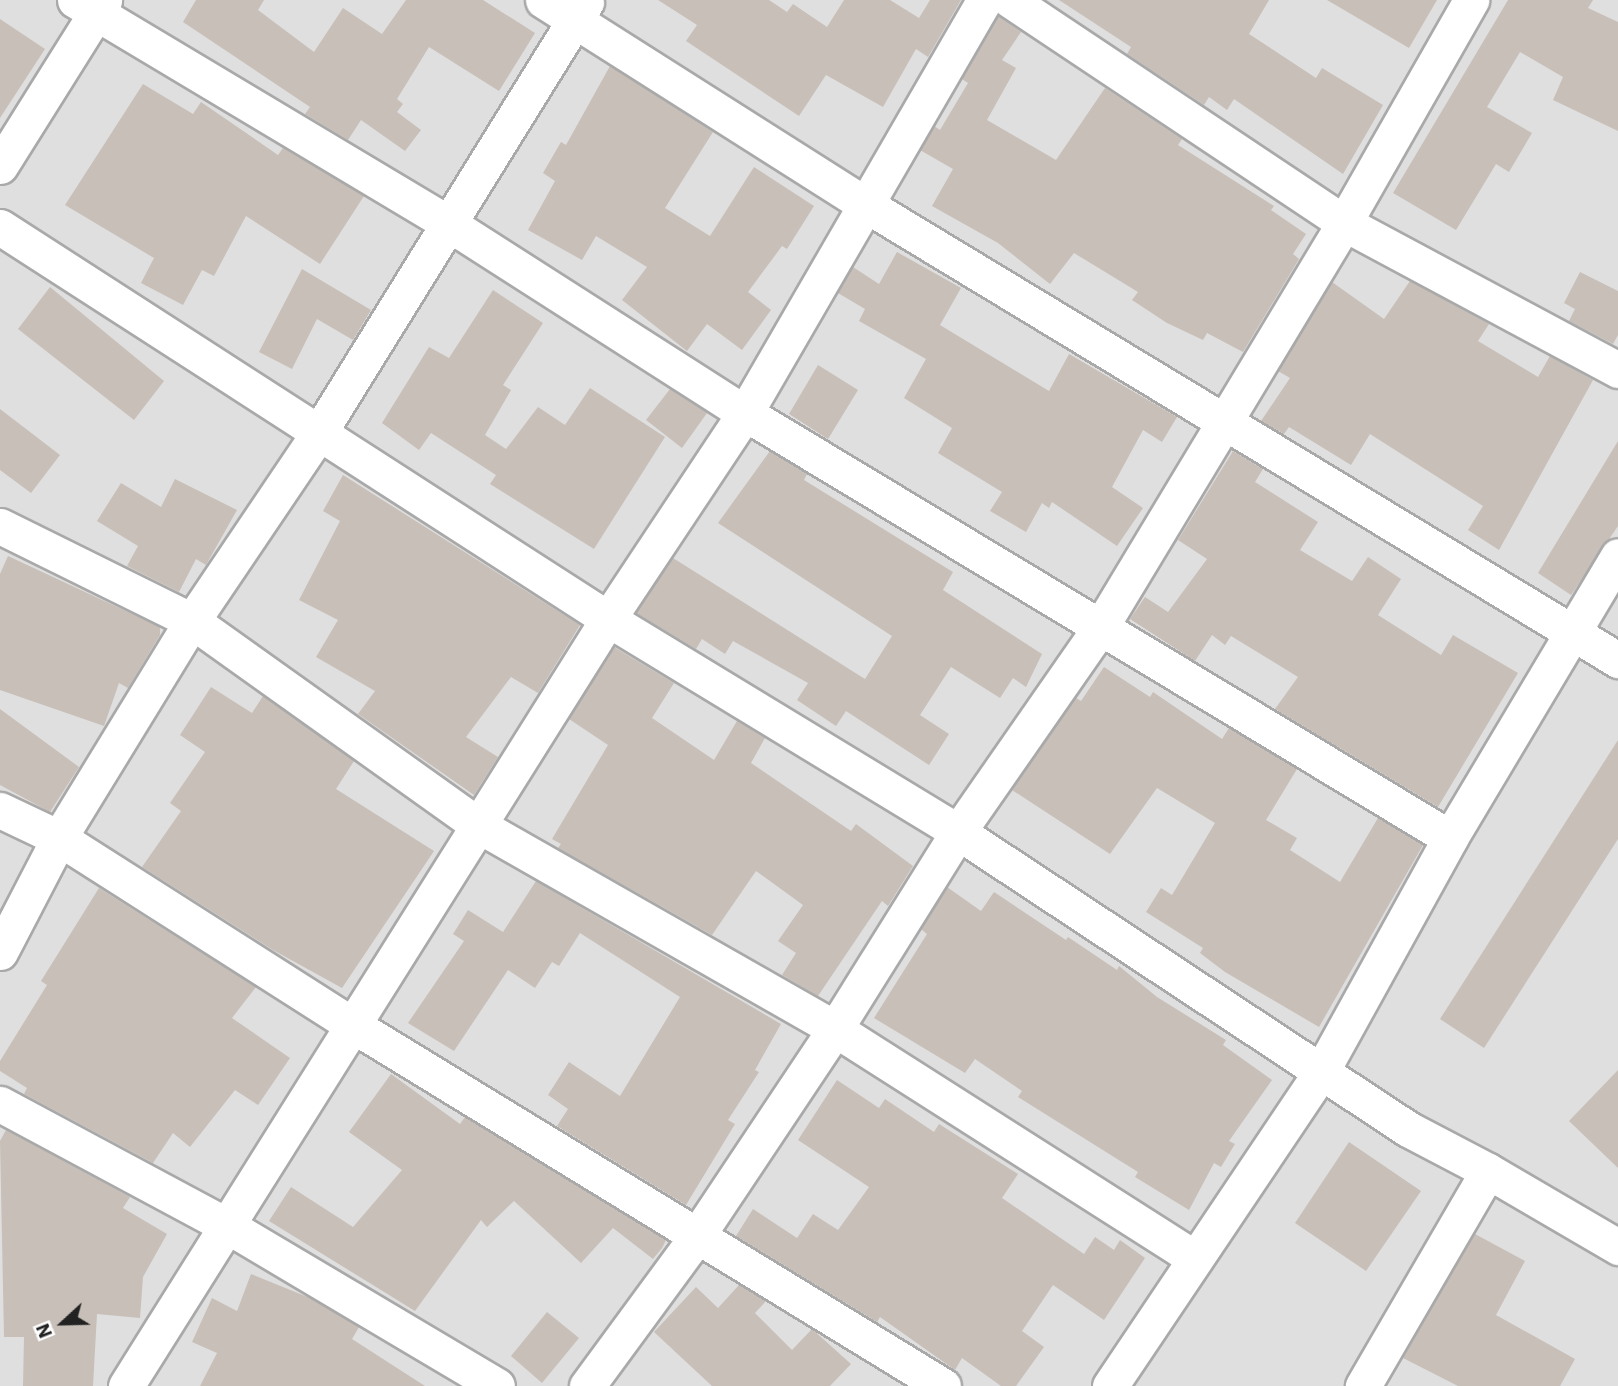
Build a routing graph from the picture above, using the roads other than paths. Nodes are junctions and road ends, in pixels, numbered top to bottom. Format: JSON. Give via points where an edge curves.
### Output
{"nodes":[{"id":1,"x":543,"y":0,"type":"edge"},
{"id":2,"x":984,"y":0,"type":"edge"},
{"id":3,"x":1010,"y":0,"type":"edge"},
{"id":4,"x":1471,"y":0,"type":"edge"},
{"id":5,"x":91,"y":5,"type":"edge"},
{"id":6,"x":580,"y":10,"type":"edge"},
{"id":7,"x":0,"y":166,"type":"edge"},
{"id":8,"x":863,"y":203,"type":"junction"},
{"id":9,"x":446,"y":222,"type":"junction"},
{"id":10,"x":1343,"y":223,"type":"junction"},
{"id":11,"x":0,"y":227,"type":"edge"},
{"id":12,"x":1618,"y":370,"type":"edge"},
{"id":13,"x":745,"y":413,"type":"junction"},
{"id":14,"x":1226,"y":422,"type":"junction"},
{"id":15,"x":320,"y":431,"type":"junction"},
{"id":16,"x":0,"y":526,"type":"edge"},
{"id":17,"x":1618,"y":556,"type":"edge"},
{"id":18,"x":608,"y":619,"type":"junction"},
{"id":19,"x":192,"y":621,"type":"junction"},
{"id":20,"x":1100,"y":628,"type":"junction"},
{"id":21,"x":1570,"y":633,"type":"junction"},
{"id":22,"x":1618,"y":660,"type":"edge"},
{"id":23,"x":0,"y":810,"type":"edge"},
{"id":24,"x":478,"y":825,"type":"junction"},
{"id":25,"x":958,"y":832,"type":"junction"},
{"id":26,"x":59,"y":838,"type":"junction"},
{"id":27,"x":1450,"y":838,"type":"junction"},
{"id":28,"x":0,"y":952,"type":"edge"},
{"id":29,"x":351,"y":1024,"type":"junction"},
{"id":30,"x":835,"y":1029,"type":"junction"},
{"id":31,"x":1321,"y":1072,"type":"junction"},
{"id":32,"x":0,"y":1104,"type":"edge"},
{"id":33,"x":1488,"y":1171,"type":"junction"},
{"id":34,"x":226,"y":1225,"type":"junction"},
{"id":35,"x":697,"y":1236,"type":"junction"},
{"id":36,"x":1615,"y":1239,"type":"edge"},
{"id":37,"x":1194,"y":1258,"type":"junction"},
{"id":38,"x":126,"y":1386,"type":"edge"},
{"id":39,"x":497,"y":1386,"type":"edge"},
{"id":40,"x":587,"y":1386,"type":"edge"},
{"id":41,"x":943,"y":1386,"type":"edge"},
{"id":42,"x":1110,"y":1386,"type":"edge"},
{"id":43,"x":1363,"y":1386,"type":"edge"}],
"edges":[{"from":1,"to":6,"type":"street"},
{"from":2,"to":8,"type":"street"},
{"from":3,"to":10,"type":"street"},
{"from":4,"to":10,"type":"street"},
{"from":5,"to":7,"type":"street"},
{"from":5,"to":9,"type":"street"},
{"from":6,"to":8,"type":"street"},
{"from":6,"to":9,"type":"street"},
{"from":8,"to":13,"type":"street"},
{"from":8,"to":14,"type":"street"},
{"from":9,"to":13,"type":"street"},
{"from":9,"to":15,"type":"street"},
{"from":10,"to":12,"type":"street"},
{"from":10,"to":14,"type":"street"},
{"from":11,"to":15,"type":"street"},
{"from":13,"to":18,"type":"street"},
{"from":13,"to":20,"type":"street"},
{"from":14,"to":20,"type":"street"},
{"from":14,"to":21,"type":"street"},
{"from":15,"to":18,"type":"street"},
{"from":15,"to":19,"type":"street"},
{"from":16,"to":19,"type":"street"},
{"from":17,"to":21,"type":"street"},
{"from":18,"to":24,"type":"street"},
{"from":18,"to":25,"type":"street"},
{"from":19,"to":24,"type":"street"},
{"from":19,"to":26,"type":"street"},
{"from":20,"to":25,"type":"street"},
{"from":20,"to":27,"type":"street"},
{"from":21,"to":22,"type":"street"},
{"from":21,"to":27,"type":"street"},
{"from":23,"to":26,"type":"street"},
{"from":24,"to":29,"type":"street"},
{"from":24,"to":30,"type":"street"},
{"from":25,"to":30,"type":"street"},
{"from":25,"to":31,"type":"street"},
{"from":26,"to":28,"type":"street"},
{"from":26,"to":29,"type":"street"},
{"from":27,"to":31,"type":"street"},
{"from":29,"to":34,"type":"street"},
{"from":29,"to":35,"type":"street"},
{"from":30,"to":35,"type":"street"},
{"from":30,"to":37,"type":"street"},
{"from":31,"to":33,"type":"street","via":[[1408,1129]]},
{"from":31,"to":37,"type":"street"},
{"from":32,"to":34,"type":"street"},
{"from":33,"to":36,"type":"street"},
{"from":33,"to":43,"type":"street"},
{"from":34,"to":38,"type":"street"},
{"from":34,"to":39,"type":"street"},
{"from":35,"to":40,"type":"street"},
{"from":35,"to":41,"type":"street"},
{"from":37,"to":42,"type":"street"}]}
